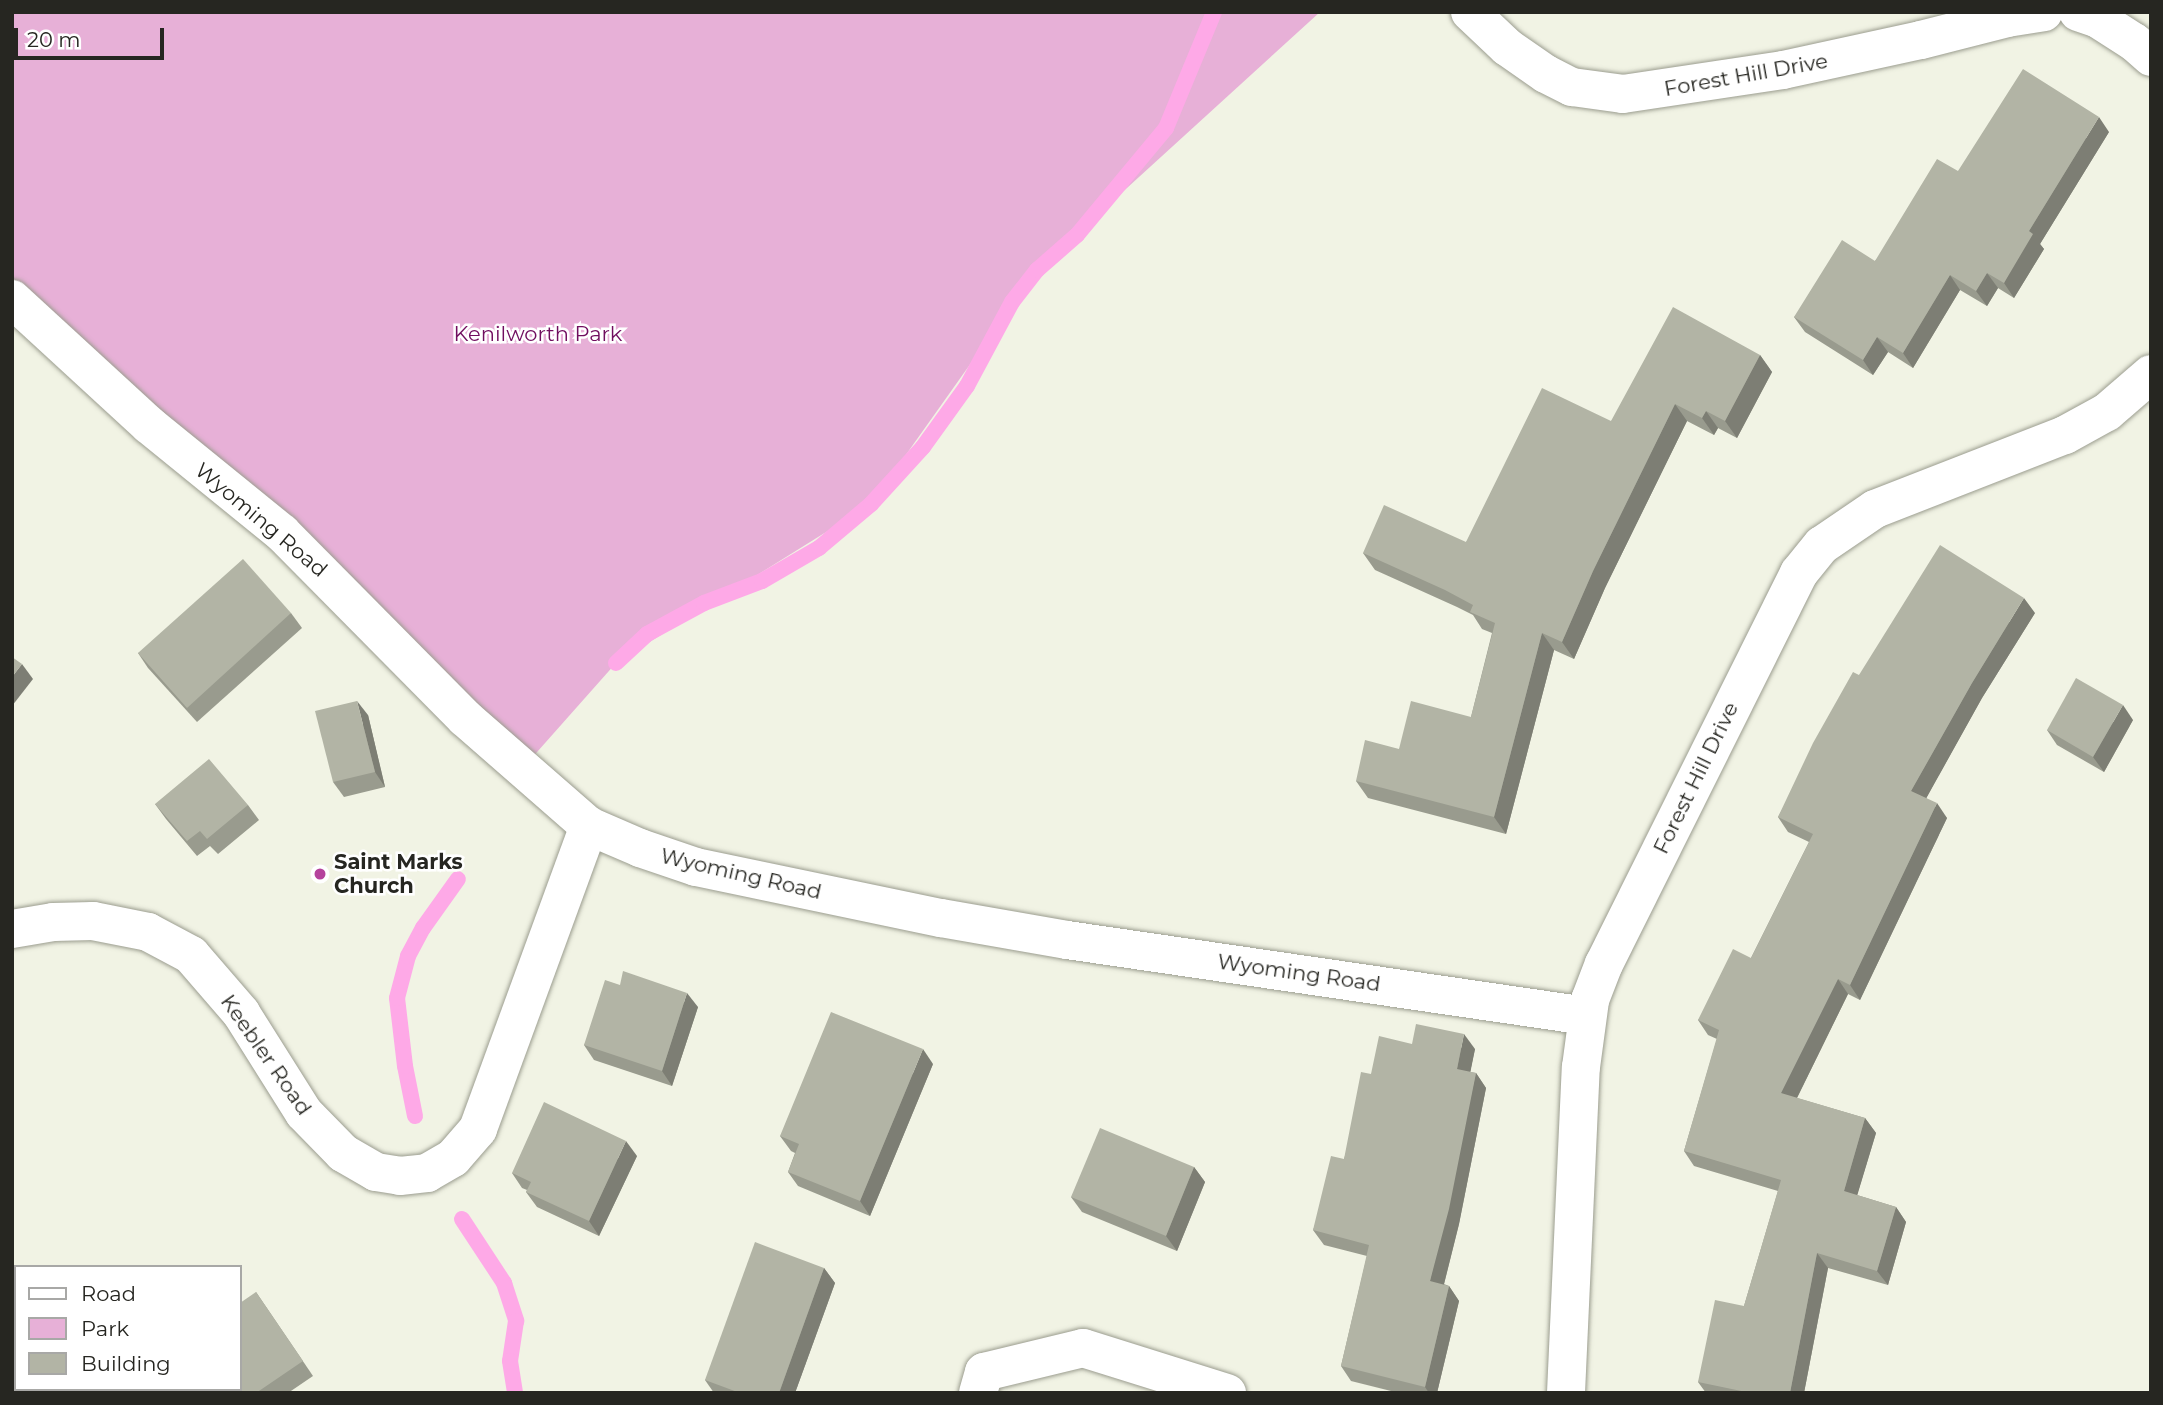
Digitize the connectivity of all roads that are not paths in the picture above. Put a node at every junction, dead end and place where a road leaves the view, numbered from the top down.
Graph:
1 (1470, 12) edge
2 (2043, 12) edge
3 (2093, 14) edge
4 (2151, 57) edge
5 (12, 299) edge
6 (2151, 374) edge
7 (589, 826) junction
8 (12, 929) edge
9 (1587, 1016) junction
10 (978, 1393) edge
11 (1227, 1393) edge
12 (1566, 1393) edge

1 - 2 street, Forest Hill Drive
3 - 4 street
5 - 7 street, Wyoming Road
6 - 9 street, Forest Hill Drive
7 - 8 street, Keebler Road
7 - 9 street, Wyoming Road
9 - 12 street, Forest Hill Drive
10 - 11 street

